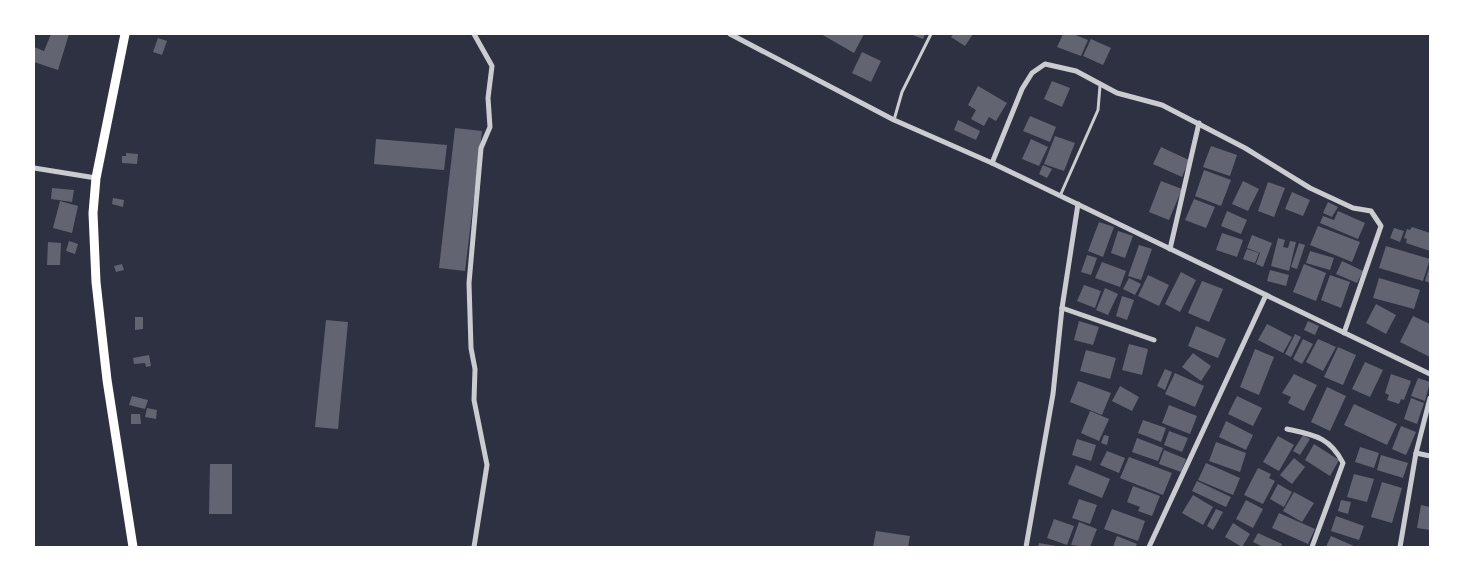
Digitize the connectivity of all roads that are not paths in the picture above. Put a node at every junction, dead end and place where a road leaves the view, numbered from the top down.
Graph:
1 (125, 34) edge
2 (474, 34) edge
3 (730, 34) edge
4 (931, 34) edge
5 (1100, 86) junction
6 (894, 120) junction
7 (1199, 123) junction
8 (992, 163) junction
9 (34, 168) edge
10 (96, 178) junction
11 (1060, 196) junction
12 (1078, 204) junction
13 (1170, 249) junction
14 (1266, 295) junction
15 (1062, 308) junction
16 (1344, 333) junction
17 (1154, 340) dead end
18 (1430, 374) edge
19 (1430, 398) edge
20 (1287, 429) dead end
21 (1416, 452) junction
22 (1430, 456) edge
23 (133, 547) edge
24 (474, 547) edge
25 (1026, 547) edge
26 (1149, 547) edge
27 (1312, 547) edge
28 (1400, 547) edge

1 - 10 main road
2 - 24 street
3 - 6 street
4 - 6 lane
5 - 7 street
5 - 8 street
5 - 11 lane
6 - 8 street
7 - 13 street
7 - 16 street
8 - 11 street
9 - 10 street
10 - 23 main road
11 - 12 street
12 - 13 street
12 - 15 street
13 - 14 street
14 - 16 street
14 - 26 street
15 - 17 street
15 - 25 street
16 - 18 street
19 - 21 street
20 - 27 street
21 - 22 street
21 - 28 street

